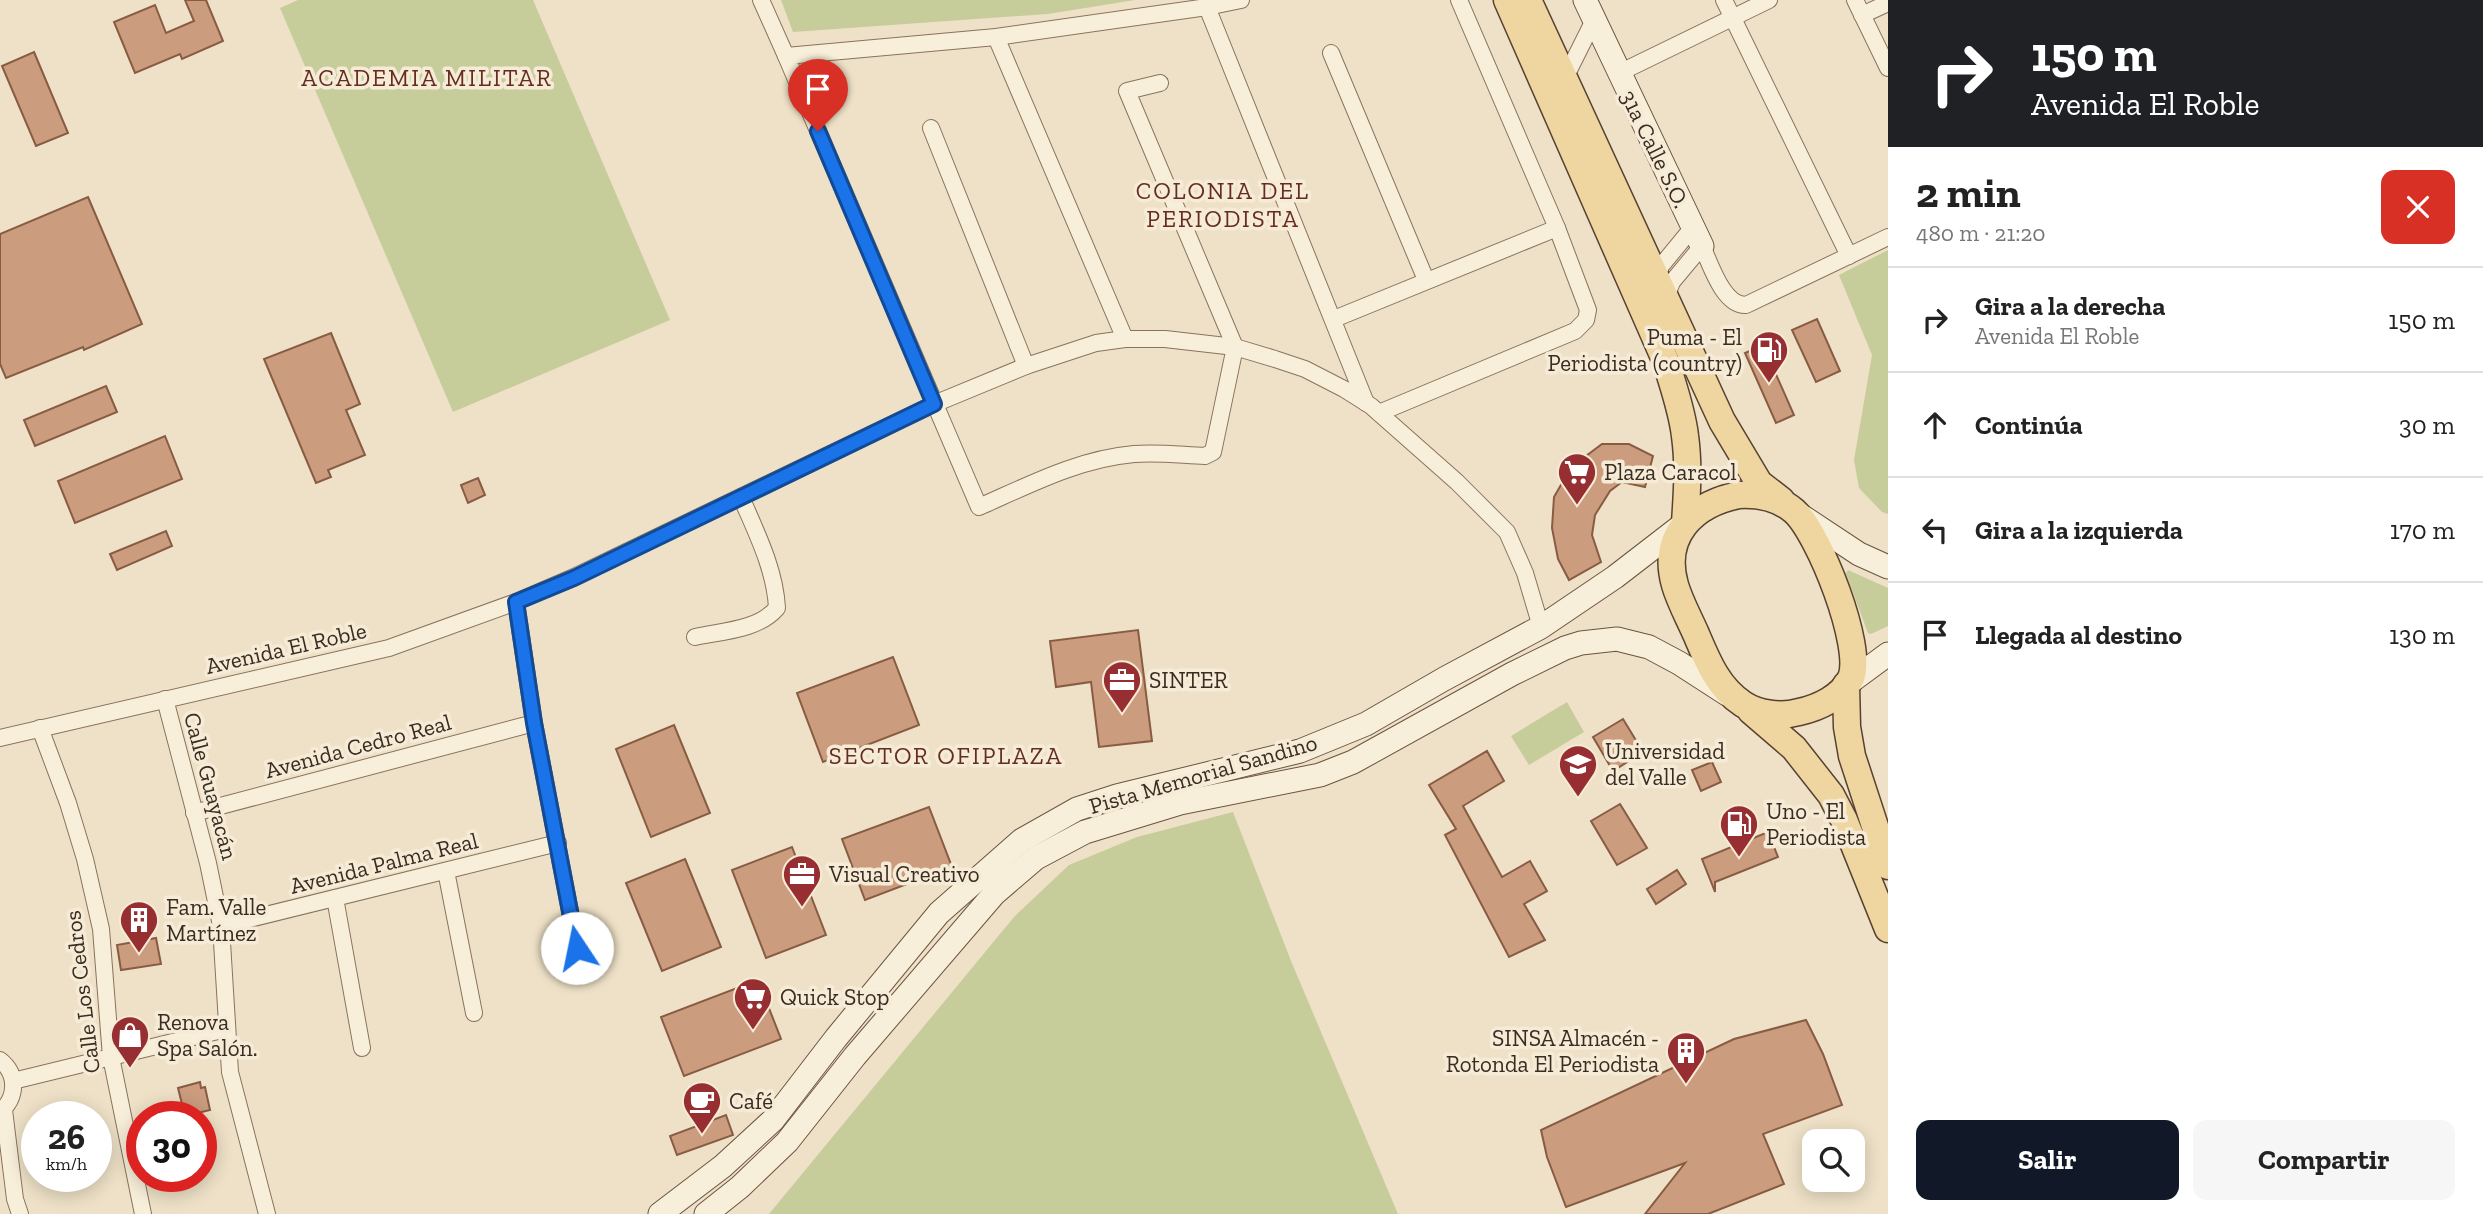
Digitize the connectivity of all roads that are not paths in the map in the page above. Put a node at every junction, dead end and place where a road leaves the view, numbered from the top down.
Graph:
1 (761, 0) edge
2 (1241, 0) edge
3 (1459, 0) edge
4 (1507, 0) edge
5 (1528, 0) edge
6 (1724, 0) edge
7 (1769, 0) edge
8 (1855, 0) edge
9 (1888, 3) edge
10 (1207, 7) junction
11 (1589, 10) edge
12 (1862, 15) junction
13 (1732, 17) junction
14 (996, 37) junction
15 (1331, 53) dead end
16 (786, 56) junction
17 (1888, 68) edge
18 (1619, 73) junction
19 (1564, 80) junction
20 (1160, 83) dead end
21 (931, 128) dead end
22 (1557, 228) junction
23 (1697, 236) junction
24 (1888, 237) edge
25 (1849, 256) junction
26 (1426, 281) junction
27 (1660, 290) junction
28 (1334, 318) junction
29 (1125, 339) junction
30 (1235, 347) junction
31 (1026, 366) junction
32 (1355, 374) junction
33 (1342, 387) junction
34 (934, 404) junction
35 (1372, 408) junction
36 (741, 497) junction
37 (1793, 510) junction
38 (1685, 523) junction
39 (1888, 567) edge
40 (516, 602) junction
41 (1541, 627) junction
42 (695, 637) dead end
43 (1888, 654) edge
44 (1846, 685) junction
45 (165, 699) junction
46 (1744, 705) junction
47 (534, 723) junction
48 (40, 728) junction
49 (0, 738) edge
50 (194, 813) junction
51 (558, 843) junction
52 (1888, 866) edge
53 (446, 871) junction
54 (335, 898) junction
55 (221, 926) junction
56 (1888, 929) edge
57 (948, 946) junction
58 (582, 974) dead end
59 (879, 988) junction
60 (474, 1013) dead end
61 (226, 1029) junction
62 (362, 1048) dead end
63 (855, 1056) junction
64 (111, 1057) junction
65 (0, 1060) edge
66 (13, 1081) junction
67 (2, 1111) edge
68 (12, 1206) edge
69 (143, 1214) edge
70 (267, 1214) edge
71 (660, 1214) edge
72 (706, 1214) edge

1 - 16 street
2 - 10 street
3 - 22 street
4 - 38 main road
5 - 19 main road
6 - 13 street
7 - 13 street
8 - 12 street
9 - 12 street
10 - 14 street
10 - 28 street
11 - 18 main road, 31a Calle S.O.
11 - 19 street
12 - 17 street
13 - 18 street
13 - 25 street
14 - 16 street
14 - 29 street
15 - 26 street
16 - 34 street
18 - 23 main road, 31a Calle S.O.
19 - 27 main road
20 - 30 street
21 - 31 street
22 - 26 street
22 - 35 street
23 - 25 street, 31a Calle S.O.
23 - 27 street
24 - 25 street
26 - 28 street
27 - 37 main road
28 - 32 street
29 - 30 street, Avenida El Roble
29 - 31 street, Avenida El Roble
30 - 33 street, Avenida El Roble
30 - 34 street
31 - 34 street, Avenida El Roble
32 - 33 street
32 - 35 street
33 - 35 street, Avenida El Roble
34 - 36 street, Avenida El Roble
35 - 41 street, Avenida El Roble
36 - 40 street, Avenida El Roble
36 - 42 street
37 - 38 main road
37 - 39 main road
37 - 44 main road
38 - 41 main road, Pista Memorial Sandino
38 - 46 main road
40 - 45 street, Avenida El Roble
40 - 47 street
41 - 59 main road, Pista Memorial Sandino
43 - 44 main road
44 - 46 main road
44 - 52 main road
45 - 48 street, Avenida El Roble
45 - 50 street, Calle Guayacán
46 - 56 main road
46 - 57 main road, Pista Memorial Sandino
47 - 50 street, Avenida Cedro Real
47 - 51 street
48 - 49 street, Avenida El Roble
48 - 64 street, Calle Los Cedros
50 - 55 street, Calle Guayacán
51 - 53 street, Avenida Palma Real
51 - 58 street
53 - 54 street, Avenida Palma Real
53 - 60 street
54 - 55 street, Avenida Palma Real
54 - 62 street
55 - 61 street, Calle Guayacán
57 - 59 main road
57 - 63 main road, Pista Memorial Sandino
59 - 63 main road
59 - 71 main road, Pista Memorial Sandino
61 - 64 street
61 - 70 street, Calle Guayacán
63 - 72 main road, Pista Memorial Sandino
64 - 66 street
64 - 69 street, Calle Los Cedros
65 - 66 street
66 - 67 street
67 - 68 street

